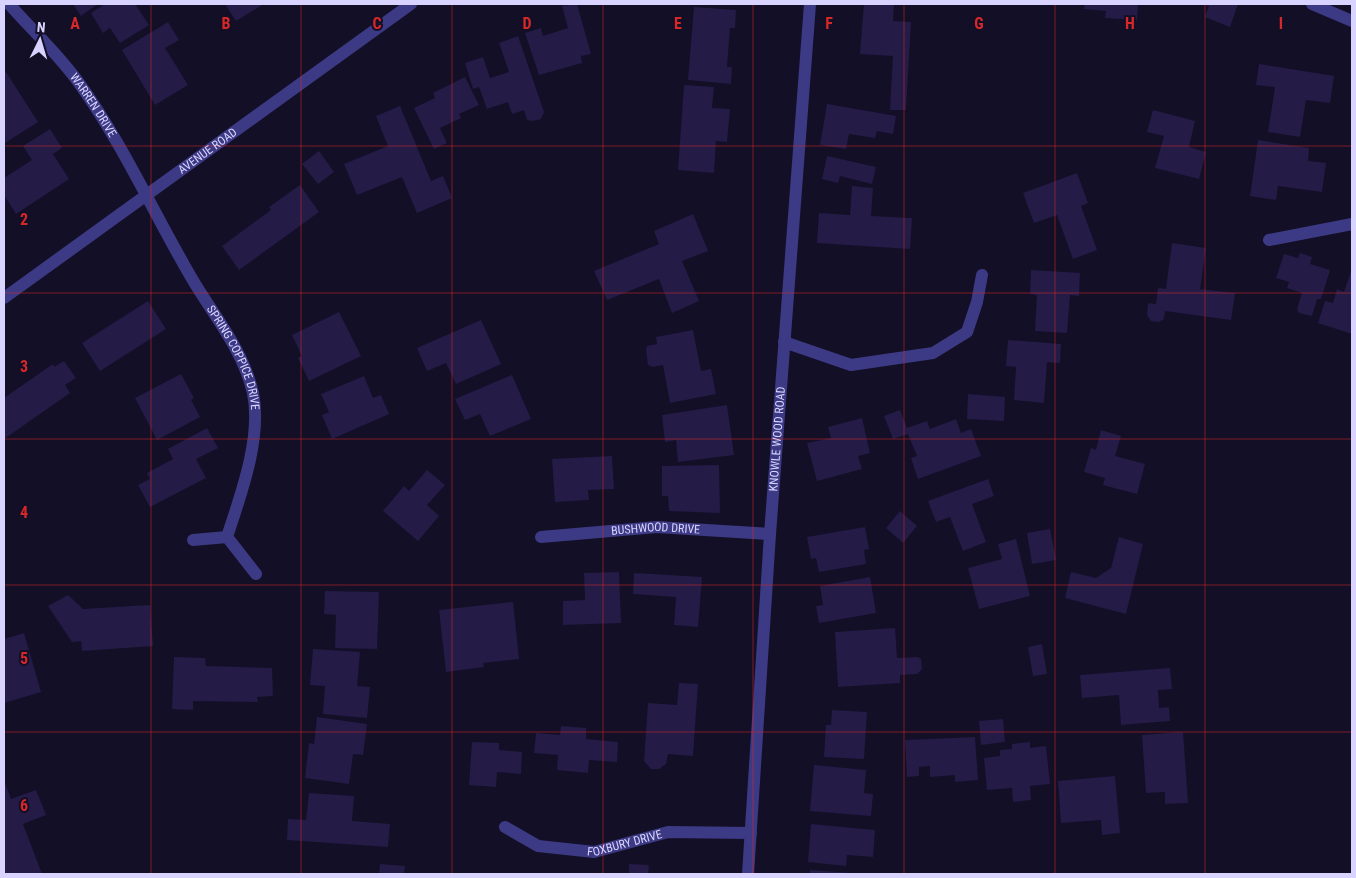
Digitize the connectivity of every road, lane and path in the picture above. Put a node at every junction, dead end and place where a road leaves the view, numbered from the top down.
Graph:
1 (9, 4) edge
2 (411, 4) edge
3 (810, 4) edge
4 (1312, 4) edge
5 (1352, 21) edge
6 (147, 194) junction
7 (1352, 224) edge
8 (1269, 240) dead end
9 (982, 275) dead end
10 (4, 298) edge
11 (784, 342) junction
12 (770, 534) junction
13 (541, 536) dead end
14 (227, 537) junction
15 (194, 540) dead end
16 (256, 574) dead end
17 (504, 827) dead end
18 (751, 833) junction
19 (748, 874) edge

1 - 6 street, WARREN DRIVE
2 - 6 street, AVENUE ROAD
3 - 11 street, KNOWLE WOOD ROAD
4 - 5 street
6 - 10 street, AVENUE ROAD
6 - 14 street, SPRING COPPICE DRIVE
7 - 8 street
9 - 11 street
11 - 12 street, KNOWLE WOOD ROAD
12 - 13 street, BUSHWOOD DRIVE
12 - 18 street, KNOWLE WOOD ROAD
14 - 15 street
14 - 16 street
17 - 18 street, FOXBURY DRIVE
18 - 19 street, KNOWLE WOOD ROAD

